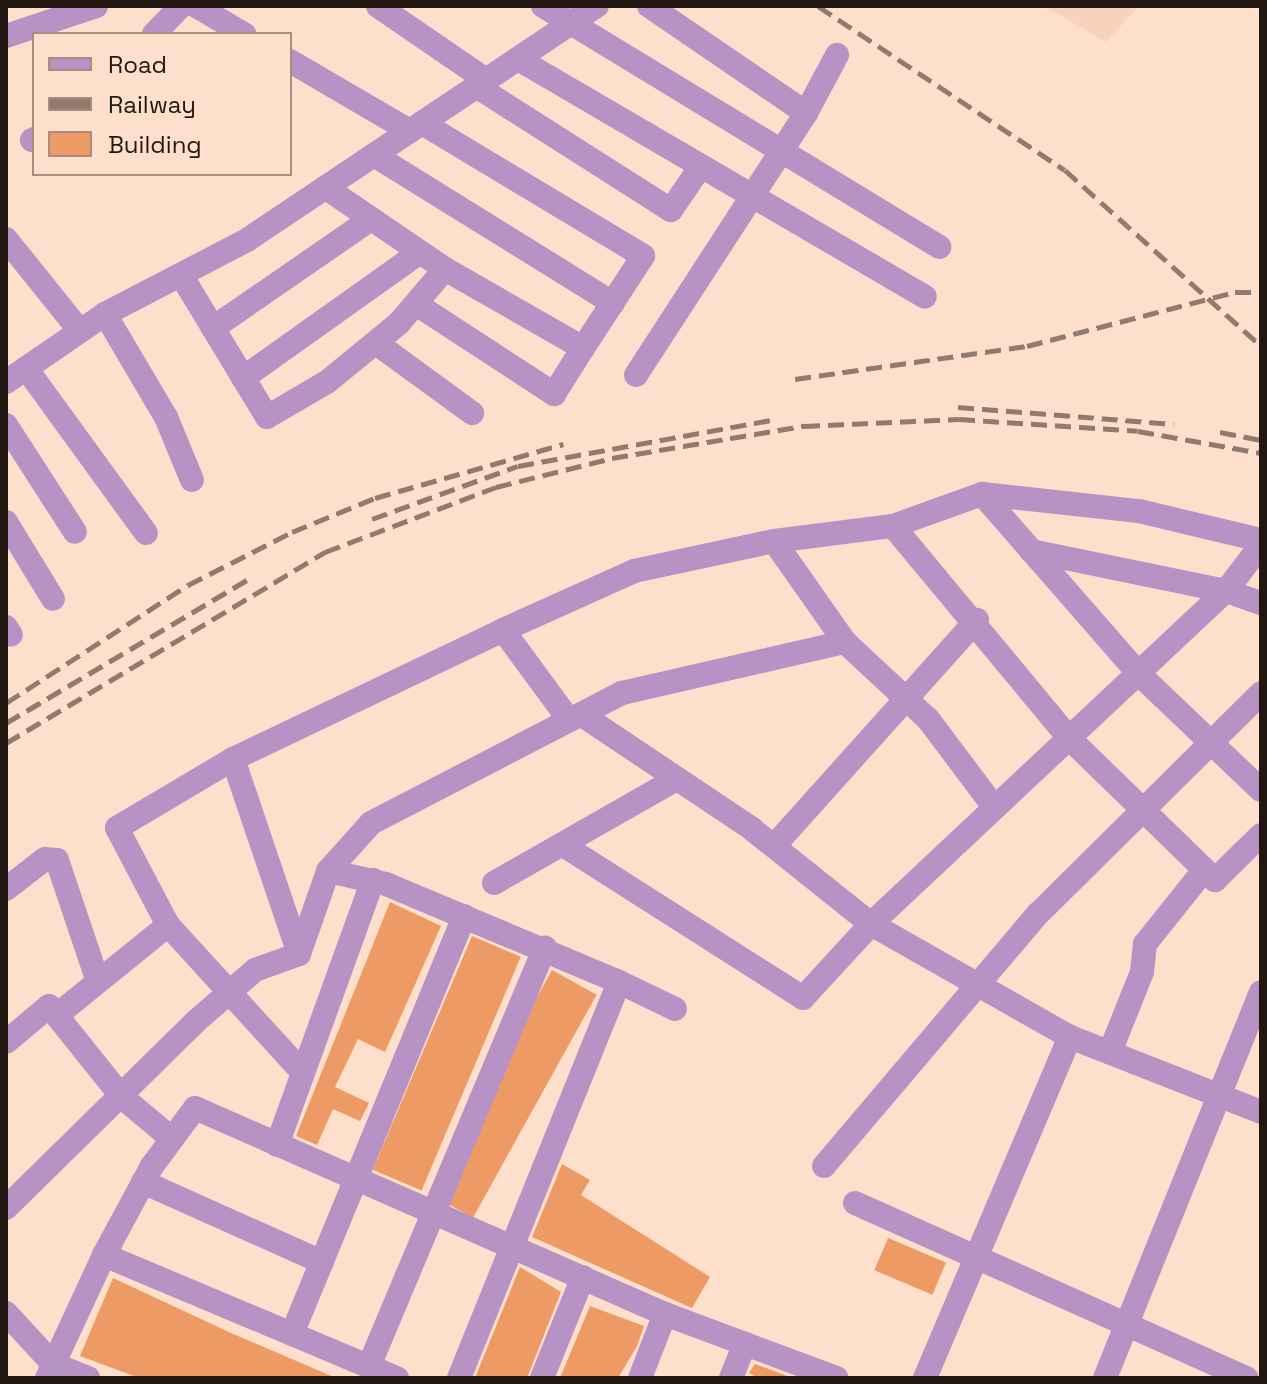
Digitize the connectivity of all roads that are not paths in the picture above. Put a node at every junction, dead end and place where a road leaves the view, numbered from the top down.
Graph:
1 (96, 6) edge
2 (181, 6) edge
3 (196, 6) edge
4 (378, 6) edge
5 (543, 6) edge
6 (597, 6) edge
7 (649, 6) edge
8 (570, 24) junction
9 (156, 32) edge
10 (241, 32) edge
11 (6, 36) edge
12 (837, 55) dead end
13 (518, 59) junction
14 (292, 62) edge
15 (481, 83) junction
16 (806, 113) junction
17 (416, 127) junction
18 (779, 154) junction
19 (374, 155) junction
20 (699, 169) junction
21 (325, 187) junction
22 (751, 196) junction
23 (371, 219) junction
24 (6, 239) edge
25 (940, 247) dead end
26 (420, 252) junction
27 (445, 269) junction
28 (181, 275) junction
29 (925, 297) dead end
30 (613, 303) junction
31 (416, 304) junction
32 (105, 314) junction
33 (213, 328) junction
34 (80, 331) junction
35 (376, 343) junction
36 (583, 348) junction
37 (16, 375) edge
38 (636, 375) dead end
39 (243, 378) junction
40 (472, 413) dead end
41 (6, 425) edge
42 (192, 480) dead end
43 (982, 494) junction
44 (6, 522) edge
45 (893, 526) junction
46 (75, 532) dead end
47 (146, 533) dead end
48 (774, 541) junction
49 (1261, 543) edge
50 (1031, 551) junction
51 (1226, 591) junction
52 (53, 599) dead end
53 (1261, 603) edge
54 (977, 620) junction
55 (503, 630) junction
56 (845, 642) junction
57 (1139, 674) junction
58 (1261, 693) edge
59 (905, 697) junction
60 (577, 718) junction
61 (1069, 738) junction
62 (1212, 743) junction
63 (233, 759) junction
64 (676, 779) junction
65 (1261, 790) edge
66 (994, 807) junction
67 (1144, 813) junction
68 (1261, 835) edge
69 (774, 846) junction
70 (566, 847) junction
71 (1204, 870) junction
72 (328, 871) junction
73 (373, 880) junction
74 (494, 883) dead end
75 (6, 889) edge
76 (464, 916) junction
77 (871, 924) junction
78 (168, 925) junction
79 (545, 948) junction
80 (299, 954) junction
81 (97, 979) junction
82 (619, 982) junction
83 (983, 982) junction
84 (1261, 992) edge
85 (225, 996) junction
86 (675, 1009) dead end
87 (57, 1015) junction
88 (11, 1029) edge
89 (1070, 1037) junction
90 (1110, 1052) junction
91 (303, 1073) junction
92 (1217, 1092) junction
93 (122, 1097) junction
94 (1261, 1112) edge
95 (172, 1139) junction
96 (277, 1145) junction
97 (824, 1166) dead end
98 (357, 1181) junction
99 (143, 1182) junction
100 (855, 1203) dead end
101 (6, 1208) edge
102 (433, 1216) junction
103 (513, 1248) junction
104 (104, 1255) junction
105 (973, 1258) junction
106 (322, 1262) junction
107 (583, 1277) junction
108 (6, 1313) edge
109 (665, 1314) junction
110 (1127, 1326) junction
111 (292, 1334) junction
112 (745, 1344) junction
113 (369, 1366) junction
114 (1198, 1368) edge
115 (50, 1371) edge
116 (825, 1376) edge
117 (88, 1378) edge
118 (397, 1378) edge
119 (459, 1378) edge
120 (542, 1378) edge
121 (640, 1378) edge
122 (731, 1378) edge
123 (925, 1378) edge
124 (1105, 1378) edge
125 (1247, 1378) edge

1 - 11 street
2 - 9 street
3 - 10 street
4 - 15 street
5 - 8 street
6 - 8 street
7 - 16 street
8 - 13 street
8 - 18 street
12 - 16 street
13 - 15 street
13 - 20 street
14 - 17 street
15 - 17 street
15 - 20 street
16 - 18 street
17 - 19 street
17 - 30 street
18 - 22 street
18 - 25 street
19 - 21 street
19 - 30 street
20 - 22 street
21 - 23 street
21 - 28 street
22 - 29 street
22 - 38 street
23 - 26 street
23 - 33 street
24 - 34 street
26 - 27 street
26 - 39 street
27 - 31 street
27 - 36 street
28 - 32 street
28 - 33 street
30 - 36 street
31 - 35 street
31 - 36 street
32 - 34 street
32 - 42 street
33 - 39 street
34 - 37 street
35 - 39 street
35 - 40 street
37 - 47 street
41 - 46 street
43 - 45 street
43 - 49 street
43 - 50 street
44 - 52 street
45 - 48 street
45 - 54 street
48 - 55 street
48 - 56 street
49 - 51 street
50 - 51 street
50 - 57 street
51 - 53 street
51 - 57 street
54 - 59 street
54 - 61 street
55 - 60 street
55 - 63 street
56 - 59 street
56 - 60 street
57 - 61 street
57 - 62 street
58 - 62 street
59 - 66 street
59 - 69 street
60 - 64 street
60 - 72 street
61 - 66 street
61 - 67 street
62 - 65 street
62 - 67 street
63 - 78 street
63 - 80 street
64 - 69 street
64 - 70 street
66 - 77 street
67 - 71 street
67 - 83 street
68 - 71 street
69 - 77 street
70 - 74 street
70 - 77 street
71 - 90 street
72 - 73 street
72 - 80 street
73 - 76 street
73 - 91 street
75 - 81 street
76 - 79 street
76 - 98 street
77 - 83 street
78 - 81 street
78 - 85 street
79 - 82 street
79 - 102 street
80 - 85 street
81 - 87 street
82 - 86 street
82 - 103 street
83 - 89 street
83 - 97 street
84 - 92 street
85 - 91 street
85 - 93 street
87 - 88 street
87 - 93 street
89 - 90 street
89 - 105 street
90 - 92 street
91 - 96 street
92 - 94 street
92 - 110 street
93 - 95 street
93 - 101 street
95 - 96 street
95 - 99 street
96 - 98 street
98 - 102 street
98 - 106 street
99 - 104 street
99 - 106 street
100 - 105 street
102 - 103 street
102 - 113 street
103 - 107 street
103 - 119 street
104 - 111 street
104 - 115 street
105 - 110 street
105 - 123 street
106 - 111 street
107 - 109 street
107 - 120 street
108 - 115 street
109 - 112 street
109 - 121 street
110 - 114 street
110 - 124 street
111 - 113 street
112 - 116 street
112 - 122 street
113 - 118 street
114 - 125 street
115 - 117 street

